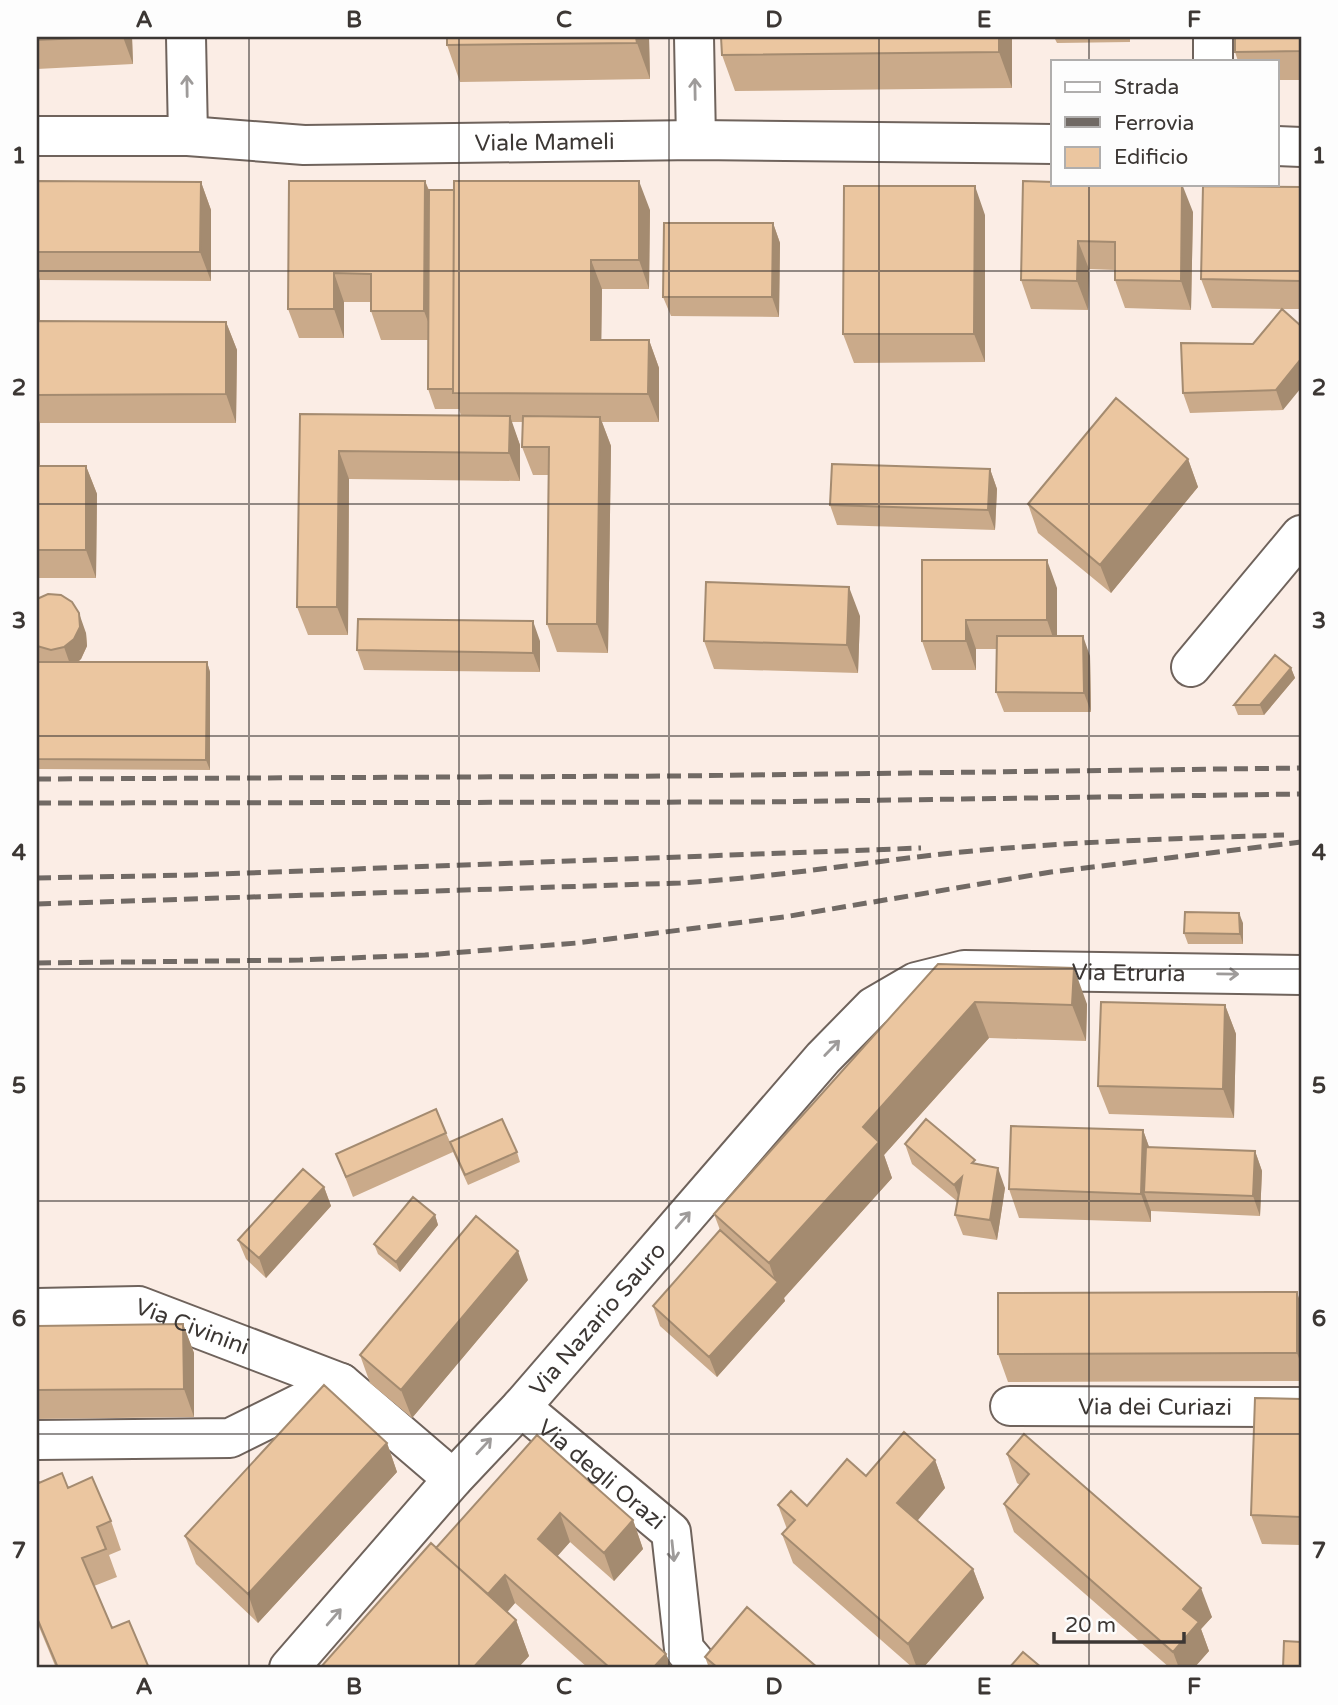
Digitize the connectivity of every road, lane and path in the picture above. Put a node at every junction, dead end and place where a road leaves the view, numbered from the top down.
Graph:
1 (186, 37) edge
2 (694, 37) edge
3 (1213, 37) edge
4 (1213, 60) edge
5 (37, 136) edge
6 (188, 136) junction
7 (696, 140) junction
8 (1051, 144) edge
9 (1278, 146) edge
10 (1301, 147) edge
11 (1301, 535) edge
12 (1191, 667) dead end
13 (1301, 975) edge
14 (916, 982) joint
15 (37, 1308) edge
16 (341, 1383) junction
17 (1010, 1406) dead end
18 (521, 1407) junction
19 (1301, 1407) edge
20 (37, 1440) edge
21 (453, 1479) junction
22 (289, 1668) edge
23 (700, 1668) edge

6 -> 1 street
7 -> 2 street
3 - 4 street
5 - 6 street, Viale Mameli
6 - 7 street, Viale Mameli
7 - 8 street, Viale Mameli
9 - 10 street
11 - 12 street
14 -> 13 street, Via Etruria
18 -> 14 street, Via Nazario Sauro
15 - 16 street, Via Civinini
16 - 20 street
16 - 21 street, Via Civinini
17 - 19 street, Via dei Curiazi
21 -> 18 street, Via Nazario Sauro
18 -> 23 street, Via degli Orazi
22 -> 21 street, Via Nazario Sauro

